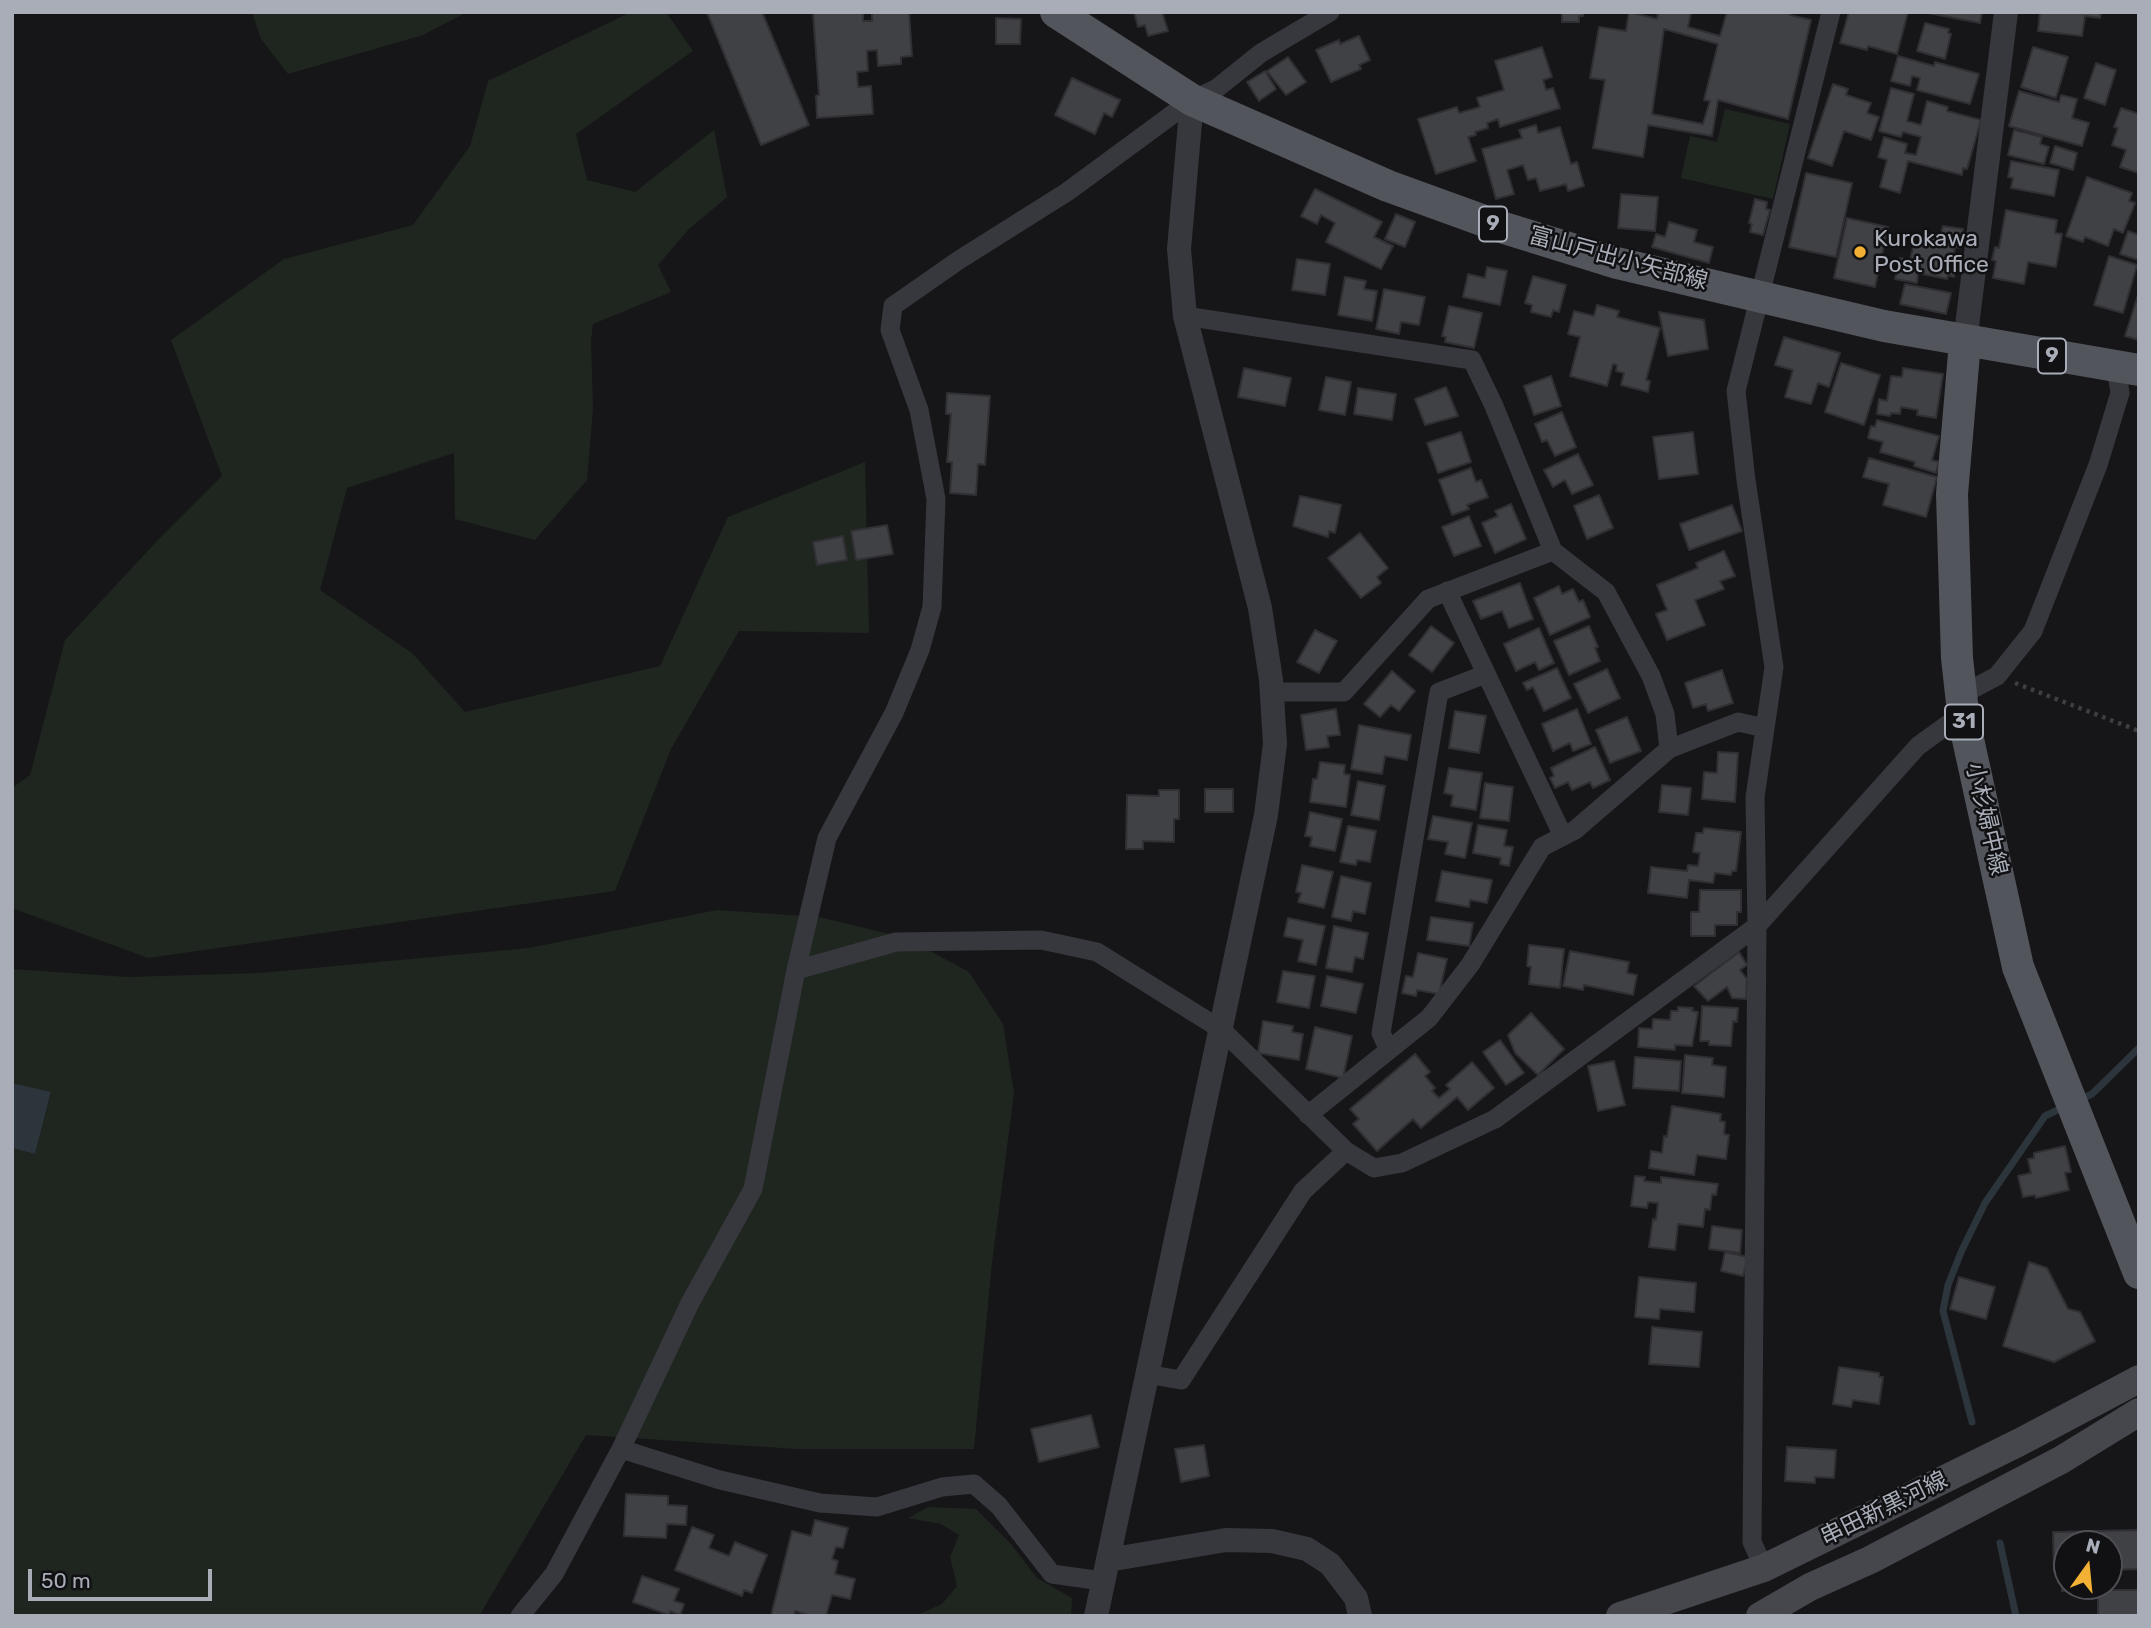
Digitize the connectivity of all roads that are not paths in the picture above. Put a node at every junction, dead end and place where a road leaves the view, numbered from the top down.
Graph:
1 (1056, 12) edge
2 (1831, 12) edge
3 (2006, 12) edge
4 (1325, 14) edge
5 (1192, 100) junction
6 (1758, 297) junction
7 (1185, 316) junction
8 (1965, 342) junction
9 (2127, 368) edge
10 (1553, 551) junction
11 (1447, 591) junction
12 (1486, 674) junction
13 (1272, 692) junction
14 (1962, 708) junction
15 (1765, 728) junction
16 (1669, 748) junction
17 (1563, 836) junction
18 (1757, 926) junction
19 (796, 970) junction
20 (1222, 1030) junction
21 (1389, 1050) junction
22 (1308, 1115) junction
23 (1346, 1151) junction
24 (2139, 1273) edge
25 (1146, 1374) junction
26 (2139, 1379) edge
27 (2139, 1412) edge
28 (621, 1449) junction
29 (1764, 1567) junction
30 (1105, 1571) junction
31 (520, 1616) edge
32 (1096, 1616) edge
33 (1360, 1616) edge
34 (1620, 1616) edge
35 (1760, 1616) edge

1 - 5 main road, 富山戸出小矢部線 / 9
2 - 6 street
3 - 8 street
4 - 5 street
5 - 6 main road, 富山戸出小矢部線 / 9
5 - 7 street
5 - 19 street
6 - 8 main road, 富山戸出小矢部線 / 9
6 - 15 street
7 - 10 street
7 - 13 street
8 - 9 main road, 富山戸出小矢部線 / 9
8 - 14 main road, 小杉婦中線 / 31
9 - 14 street
10 - 11 street
10 - 16 street
11 - 12 street
11 - 13 street
12 - 17 street
12 - 21 street
13 - 20 street
14 - 18 street
14 - 24 main road, 小杉婦中線 / 31
15 - 16 street
15 - 18 street
16 - 17 street
17 - 21 street
18 - 23 street
18 - 29 street
19 - 20 street
19 - 28 street
20 - 22 street
20 - 25 street
21 - 22 street
22 - 23 street
23 - 25 street
25 - 30 street
26 - 29 main road, 串田新黒河線
27 - 35 main road, 串田新黒河線
28 - 30 street
28 - 31 street
29 - 34 main road, 串田新黒河線
30 - 32 street
30 - 33 street

